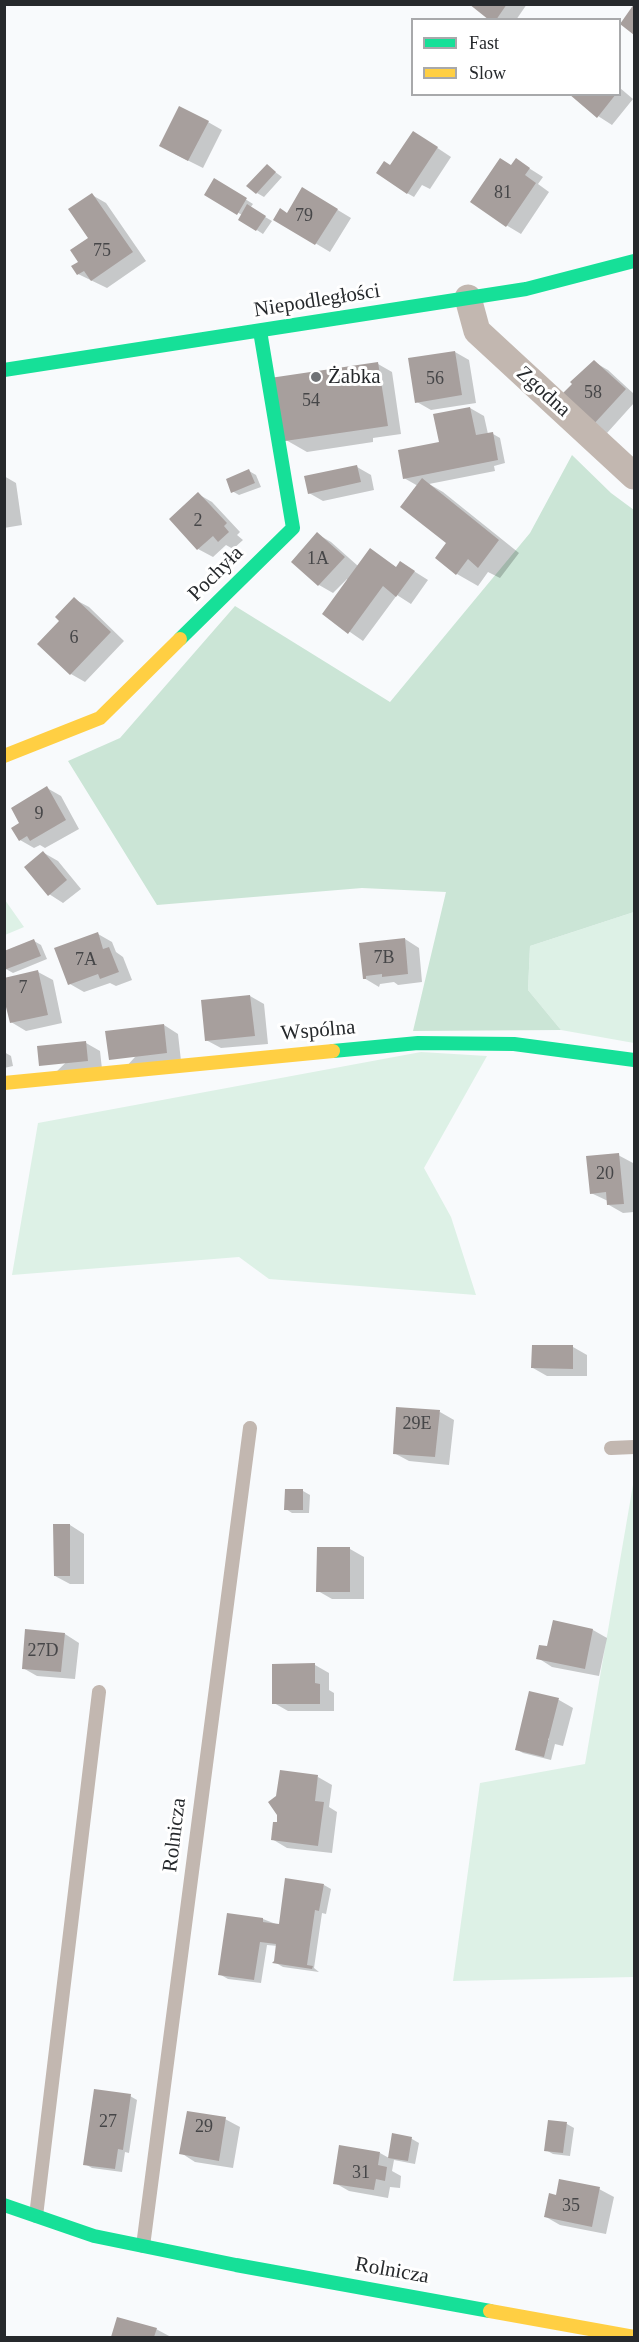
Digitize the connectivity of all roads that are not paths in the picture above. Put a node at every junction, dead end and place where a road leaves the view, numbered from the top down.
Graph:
1 (634, 261) edge
2 (468, 298) junction
3 (260, 331) junction
4 (4, 370) edge
5 (634, 476) edge
6 (4, 756) edge
7 (634, 1060) edge
8 (4, 1083) edge
9 (250, 1428) dead end
10 (634, 1447) edge
11 (611, 1448) dead end
12 (99, 1692) dead end
13 (4, 2205) edge
14 (36, 2216) junction
15 (143, 2247) junction
16 (634, 2337) edge

1 - 2 street, Niepodległości
2 - 3 street, Niepodległości
2 - 5 street, Zgodna
3 - 4 street, Niepodległości
3 - 6 street, Pochyła
7 - 8 street, Wspólna
9 - 15 lane, Rolnicza
10 - 11 lane
12 - 14 lane
13 - 14 street, Rolnicza
14 - 15 street, Rolnicza
15 - 16 street, Rolnicza

